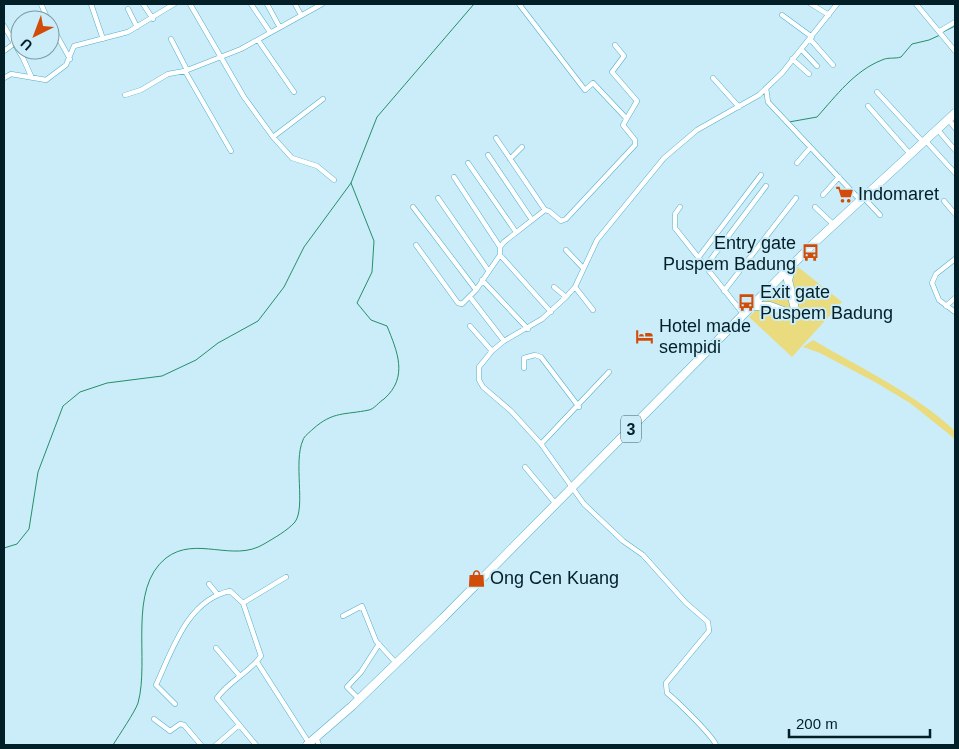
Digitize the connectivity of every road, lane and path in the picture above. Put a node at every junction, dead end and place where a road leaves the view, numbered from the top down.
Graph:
1 (92, 4) edge
2 (143, 4) edge
3 (174, 4) edge
4 (190, 4) edge
5 (251, 4) edge
6 (267, 4) edge
7 (295, 4) edge
8 (321, 4) edge
9 (519, 4) edge
10 (811, 4) edge
11 (836, 4) edge
12 (916, 4) edge
13 (128, 9) dead end
14 (301, 14) junction
15 (782, 14) dead end
16 (829, 15) junction
17 (152, 19) junction
18 (955, 22) edge
19 (279, 26) junction
20 (137, 27) junction
21 (270, 32) junction
22 (942, 33) junction
23 (811, 38) junction
24 (103, 39) junction
25 (170, 39) dead end
26 (258, 40) junction
27 (60, 41) edge
28 (615, 45) dead end
29 (801, 49) junction
30 (955, 51) edge
31 (221, 57) junction
32 (70, 59) junction
33 (792, 59) junction
34 (23, 60) edge
35 (833, 65) dead end
36 (818, 66) dead end
37 (186, 70) junction
38 (809, 74) dead end
39 (31, 76) junction
40 (4, 78) edge
41 (713, 78) dead end
42 (766, 88) junction
43 (294, 92) dead end
44 (877, 92) dead end
45 (125, 96) dead end
46 (323, 99) dead end
47 (868, 106) dead end
48 (739, 107) junction
49 (955, 113) edge
50 (626, 118) junction
51 (948, 119) junction
52 (955, 128) edge
53 (936, 129) junction
54 (273, 137) junction
55 (496, 138) dead end
56 (924, 141) junction
57 (522, 147) dead end
58 (810, 148) junction
59 (955, 150) edge
60 (232, 152) dead end
61 (910, 154) junction
62 (488, 155) dead end
63 (510, 159) junction
64 (468, 163) dead end
65 (796, 163) dead end
66 (955, 173) edge
67 (760, 174) dead end
68 (454, 177) dead end
69 (839, 177) junction
70 (334, 180) dead end
71 (766, 186) dead end
72 (824, 195) dead end
73 (438, 198) dead end
74 (796, 198) dead end
75 (862, 199) junction
76 (944, 201) dead end
77 (413, 206) dead end
78 (680, 207) dead end
79 (815, 207) dead end
80 (547, 210) junction
81 (880, 214) dead end
82 (955, 214) edge
83 (532, 220) junction
84 (834, 225) junction
85 (516, 232) junction
86 (416, 245) dead end
87 (500, 247) junction
88 (566, 250) dead end
89 (500, 255) junction
90 (698, 258) junction
91 (955, 259) edge
92 (792, 265) junction
93 (705, 267) junction
94 (583, 268) junction
95 (488, 270) junction
96 (482, 280) junction
97 (554, 287) dead end
98 (574, 287) junction
99 (476, 290) junction
100 (724, 291) junction
101 (470, 297) junction
102 (566, 297) junction
103 (955, 298) edge
104 (794, 305) dead end
105 (753, 306) junction
106 (946, 306) junction
107 (593, 310) dead end
108 (551, 312) junction
109 (786, 312) dead end
110 (955, 312) edge
111 (744, 315) junction
112 (470, 326) dead end
113 (528, 329) junction
114 (504, 341) junction
115 (492, 351) junction
116 (524, 368) dead end
117 (609, 372) dead end
118 (578, 407) junction
119 (541, 444) junction
120 (525, 466) dead end
121 (572, 488) junction
122 (556, 504) junction
123 (286, 577) dead end
124 (209, 584) dead end
125 (218, 595) junction
126 (243, 603) junction
127 (343, 616) dead end
128 (379, 644) junction
129 (216, 648) dead end
130 (257, 662) junction
131 (396, 662) junction
132 (239, 675) junction
133 (359, 699) junction
134 (175, 704) dead end
135 (154, 720) dead end
136 (239, 725) junction
137 (316, 737) junction
138 (308, 744) edge
139 (201, 745) edge
140 (216, 745) edge
141 (256, 745) edge
142 (319, 745) edge
143 (716, 745) edge

1 - 24 street
2 - 17 street
3 - 17 street
4 - 31 street
5 - 21 street
6 - 19 street
7 - 14 street
8 - 14 street
9 - 50 street
10 - 16 street
11 - 16 street
12 - 22 street
13 - 20 street
14 - 19 street
15 - 23 street
16 - 23 street
17 - 20 street
18 - 22 street
19 - 21 street
20 - 24 street
21 - 26 street
22 - 30 street
23 - 29 street
23 - 35 street
24 - 32 street
25 - 37 street
26 - 31 street
26 - 43 street
27 - 32 street
28 - 50 street
29 - 33 street
29 - 36 street
31 - 37 street
31 - 54 street
32 - 39 street
33 - 38 street
33 - 42 street
34 - 39 street
37 - 45 street
37 - 60 street
39 - 40 street
41 - 48 street
42 - 48 street
42 - 58 street
44 - 56 street
46 - 54 street
47 - 61 street
48 - 94 street
49 - 51 highway, 3
50 - 80 street
51 - 52 street
51 - 53 highway, 3
53 - 56 highway, 3
53 - 59 street
54 - 70 street
55 - 63 street
56 - 61 highway, 3
56 - 66 street
57 - 63 street
58 - 65 street
58 - 69 street
61 - 75 highway, 3
62 - 83 street
63 - 80 street
64 - 85 street
67 - 90 street
68 - 87 street
69 - 72 street
69 - 75 street
71 - 93 street
73 - 95 street
74 - 100 street
75 - 81 street
75 - 84 highway, 3
76 - 82 street
77 - 99 street
78 - 90 street
79 - 84 street
80 - 83 street
83 - 85 street
84 - 92 highway, 3
85 - 87 street
86 - 101 street
87 - 89 street
88 - 94 street
89 - 95 street
89 - 108 street
90 - 93 street
91 - 106 street
92 - 104 highway
92 - 105 highway, 3
93 - 100 street
94 - 98 street
95 - 96 street
96 - 99 street
96 - 113 street
97 - 102 street
98 - 102 street
98 - 107 street
99 - 101 street
100 - 111 street
101 - 114 street
102 - 108 street
103 - 106 street
105 - 109 highway
105 - 111 highway, 3
106 - 110 street
108 - 113 street
111 - 121 highway, 3
112 - 115 street
113 - 114 street
114 - 115 street
115 - 119 street
116 - 118 street
117 - 118 street
118 - 119 street
119 - 121 street
120 - 122 street
121 - 122 highway, 3
121 - 143 street
122 - 131 highway, 3
123 - 126 street
124 - 125 street
125 - 126 street
125 - 134 street
126 - 130 street
127 - 128 street
128 - 131 street
128 - 133 street
129 - 132 street
130 - 132 street
130 - 138 street
131 - 133 highway, 3
132 - 136 street
133 - 137 highway, 3
135 - 139 street
136 - 140 street
136 - 141 street
137 - 138 highway, 3
137 - 142 street

